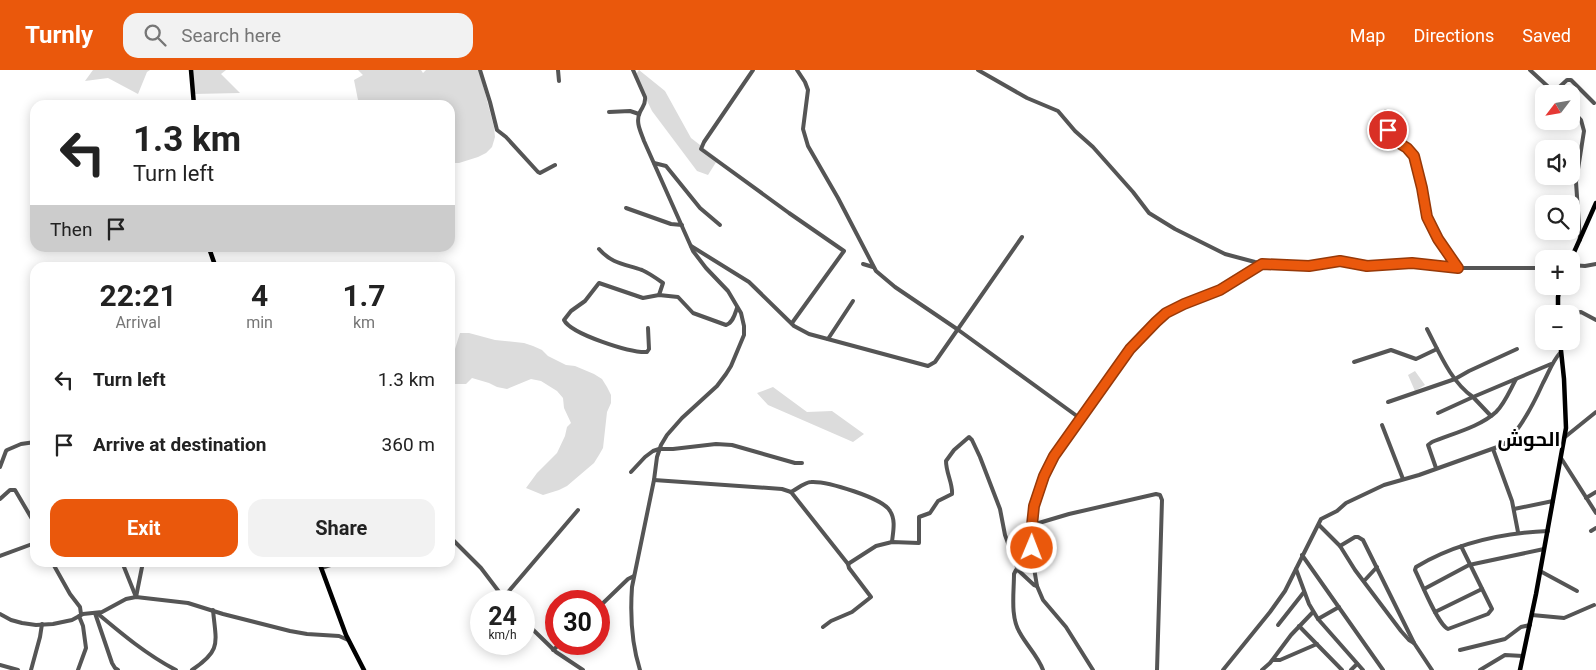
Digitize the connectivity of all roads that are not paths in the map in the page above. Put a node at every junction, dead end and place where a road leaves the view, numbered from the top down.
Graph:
1 (191, 70) edge
2 (480, 70) edge
3 (558, 70) edge
4 (633, 70) edge
5 (753, 70) edge
6 (797, 70) edge
7 (978, 70) edge
8 (1530, 70) edge
9 (558, 81) dead end
10 (1546, 85) edge
11 (1562, 85) edge
12 (1576, 85) edge
13 (1580, 89) edge
14 (194, 100) edge
15 (1594, 103) dead end
16 (610, 112) dead end
17 (639, 114) junction
18 (1580, 119) edge
19 (1388, 130) junction
20 (654, 163) junction
21 (555, 164) dead end
22 (1577, 195) edge
23 (1596, 203) edge
24 (626, 208) dead end
25 (682, 225) junction
26 (720, 225) dead end
27 (1022, 236) dead end
28 (1580, 240) joint
29 (690, 246) junction
30 (599, 249) dead end
31 (1575, 250) edge
32 (863, 264) dead end
33 (1262, 264) junction
34 (1596, 264) edge
35 (1580, 266) edge
36 (873, 267) junction
37 (1458, 268) junction
38 (1535, 268) edge
39 (659, 295) junction
40 (853, 300) dead end
41 (737, 308) junction
42 (1580, 312) edge
43 (1596, 320) edge
44 (792, 324) junction
45 (648, 328) dead end
46 (957, 329) junction
47 (1427, 329) dead end
48 (828, 339) junction
49 (1437, 349) junction
50 (1517, 349) dead end
51 (1560, 353) joint
52 (1354, 362) dead end
53 (1551, 364) junction
54 (1456, 379) junction
55 (1516, 379) junction
56 (1473, 397) junction
57 (1388, 402) dead end
58 (1596, 412) edge
59 (1438, 413) dead end
60 (1491, 416) junction
61 (1081, 418) junction
62 (1382, 426) dead end
63 (1565, 437) junction
64 (30, 443) edge
65 (660, 449) junction
66 (1493, 449) junction
67 (1561, 458) junction
68 (802, 464) dead end
69 (0, 467) edge
70 (1436, 468) junction
71 (631, 472) dead end
72 (1403, 479) junction
73 (654, 480) junction
74 (791, 492) junction
75 (1596, 492) edge
76 (1586, 498) junction
77 (0, 499) edge
78 (1553, 502) junction
79 (1514, 509) junction
80 (578, 510) dead end
81 (1596, 513) edge
82 (30, 516) edge
83 (1032, 525) junction
84 (1319, 525) junction
85 (1596, 528) edge
86 (1548, 531) junction
87 (1592, 531) dead end
88 (1518, 532) junction
89 (455, 542) edge
90 (892, 542) junction
91 (30, 545) edge
92 (1340, 546) junction
93 (1461, 546) junction
94 (1544, 549) junction
95 (1302, 555) junction
96 (0, 556) edge
97 (848, 564) junction
98 (1469, 565) junction
99 (55, 567) edge
100 (124, 567) edge
101 (142, 567) edge
102 (324, 567) edge
103 (1377, 567) junction
104 (321, 568) joint
105 (1296, 569) junction
106 (1018, 570) junction
107 (1540, 571) junction
108 (634, 576) junction
109 (1364, 581) junction
110 (1037, 586) junction
111 (1424, 589) junction
112 (1482, 589) junction
113 (497, 590) edge
114 (512, 590) edge
115 (1577, 591) dead end
116 (1304, 592) junction
117 (610, 596) edge
118 (136, 598) junction
119 (1594, 606) dead end
120 (1339, 607) junction
121 (213, 610) junction
122 (1313, 612) junction
123 (1435, 612) junction
124 (96, 613) junction
125 (0, 614) edge
126 (80, 615) junction
127 (1532, 615) junction
128 (1318, 619) junction
129 (42, 624) junction
130 (1278, 624) dead end
131 (1405, 624) junction
132 (1530, 625) junction
133 (1299, 626) junction
134 (823, 627) dead end
135 (345, 630) junction
136 (1401, 631) junction
137 (535, 632) edge
138 (338, 636) junction
139 (348, 640) junction
140 (545, 641) edge
141 (1414, 643) junction
142 (1317, 644) junction
143 (1460, 650) dead end
144 (561, 655) edge
145 (1523, 656) junction
146 (1273, 660) junction
147 (1357, 664) junction
148 (0, 665) edge
149 (18, 670) edge
150 (31, 670) edge
151 (78, 670) edge
152 (118, 670) edge
153 (176, 670) edge
154 (192, 670) edge
155 (364, 670) edge
156 (583, 670) edge
157 (640, 670) edge
158 (1043, 670) edge
159 (1093, 670) edge
160 (1157, 670) edge
161 (1222, 670) edge
162 (1262, 670) edge
163 (1342, 670) edge
164 (1350, 670) edge
165 (1363, 670) edge
166 (1383, 670) edge
167 (1432, 670) edge
168 (1480, 670) edge
169 (1520, 670) edge

1 - 14 main road
2 - 21 street
3 - 9 street
4 - 17 street
5 - 44 street
6 - 36 street
7 - 33 street
8 - 10 street
11 - 12 street
13 - 15 street
16 - 17 street
17 - 20 street
18 - 22 street
19 - 19 street
19 - 37 street
20 - 25 street
20 - 26 street
23 - 28 main road
24 - 25 street
25 - 29 street
27 - 46 street
28 - 31 main road
29 - 41 street
29 - 44 street
30 - 39 street
32 - 36 street
33 - 37 street
33 - 61 street
34 - 35 street
36 - 46 street
37 - 38 street
39 - 41 street
39 - 45 street
40 - 48 street
41 - 65 street
42 - 43 street
44 - 48 street
46 - 48 street
46 - 61 street
47 - 49 street
49 - 52 street
49 - 54 street
50 - 54 street
51 - 53 street
51 - 63 main road
53 - 55 street
53 - 66 street
54 - 56 street
54 - 57 street
55 - 56 street
55 - 60 street
56 - 59 street
56 - 60 street
58 - 63 street
60 - 70 street
61 - 83 street
62 - 72 street
63 - 67 main road
64 - 69 street
65 - 68 street
65 - 71 street
65 - 73 street
66 - 70 street
66 - 79 street
67 - 76 street
67 - 78 main road
70 - 72 street
72 - 84 street
73 - 74 street
73 - 108 street
74 - 90 street
74 - 97 street
75 - 76 street
76 - 81 street
77 - 82 street
78 - 79 street
78 - 86 main road
79 - 88 street
80 - 114 street
83 - 110 street
83 - 160 street
84 - 92 street
84 - 95 street
85 - 87 street
86 - 88 street
86 - 94 main road
88 - 93 street
89 - 113 street
90 - 97 street
90 - 106 street
91 - 96 street
92 - 103 street
92 - 109 street
93 - 98 street
93 - 111 street
94 - 98 street
94 - 107 main road
95 - 105 street
95 - 120 street
97 - 134 street
98 - 111 street
98 - 112 street
99 - 126 street
100 - 118 street
101 - 118 street
102 - 104 street
103 - 109 street
103 - 131 street
104 - 135 main road
105 - 116 street
105 - 161 street
106 - 110 street
106 - 158 street
107 - 115 street
107 - 127 main road
108 - 117 street
108 - 157 street
109 - 136 street
110 - 159 street
111 - 123 street
112 - 123 street
112 - 123 street
116 - 122 street
116 - 130 street
118 - 121 street
118 - 124 street
119 - 127 street
120 - 128 street
120 - 166 street
121 - 138 street
121 - 154 street
122 - 128 street
122 - 133 street
124 - 126 street
124 - 152 street
124 - 153 street
125 - 129 street
126 - 129 street
126 - 151 street
127 - 132 main road
128 - 147 street
129 - 150 street
131 - 136 street
131 - 141 street
132 - 143 street
132 - 145 main road
133 - 142 street
133 - 146 street
135 - 138 street
135 - 139 main road
136 - 141 street
137 - 140 street
138 - 139 street
139 - 155 main road
141 - 167 street
142 - 146 street
142 - 163 street
144 - 156 street
145 - 168 street
145 - 169 main road
146 - 162 street
147 - 164 street
147 - 165 street
148 - 149 street

